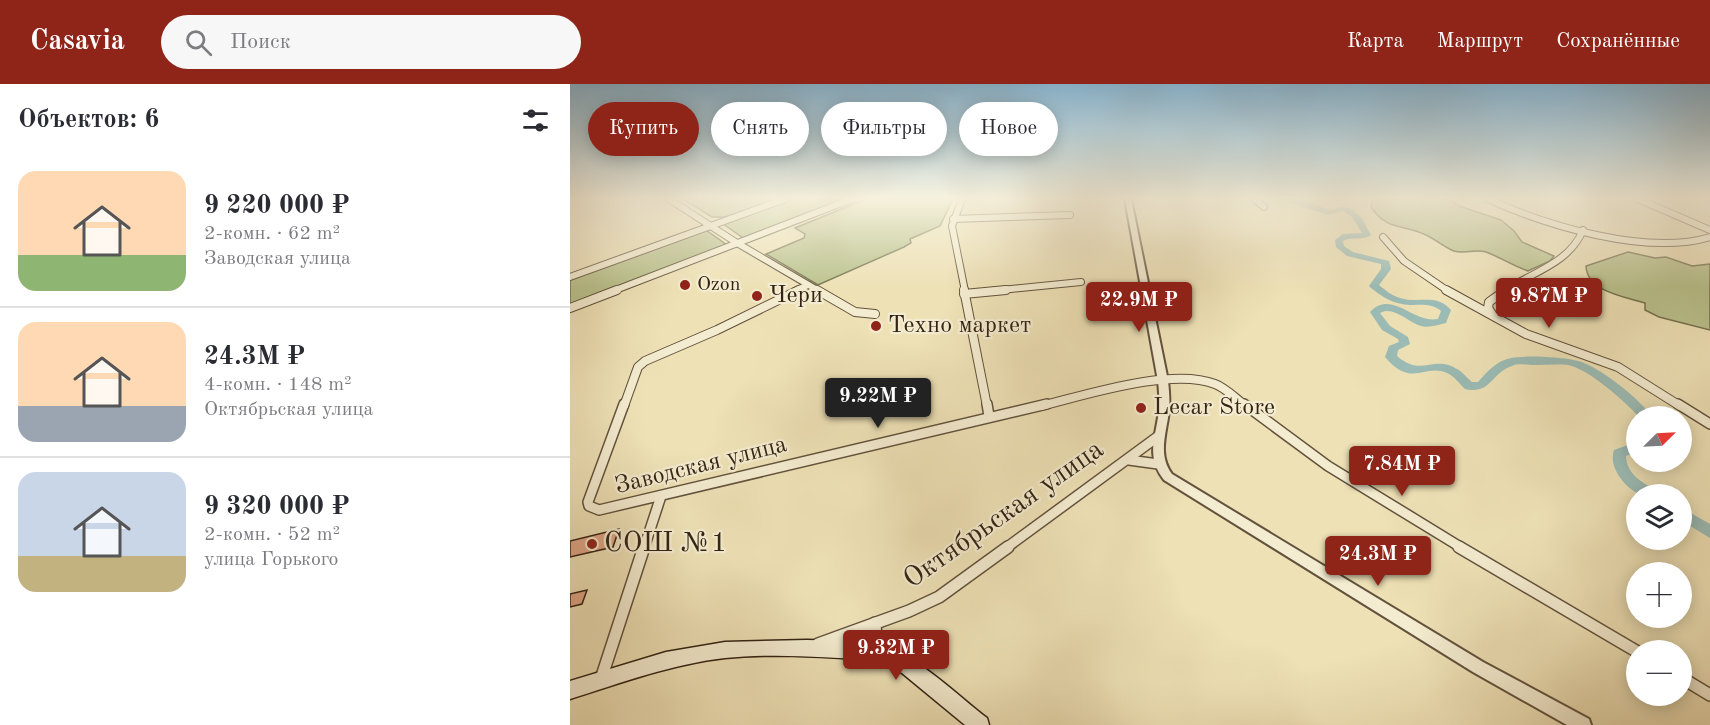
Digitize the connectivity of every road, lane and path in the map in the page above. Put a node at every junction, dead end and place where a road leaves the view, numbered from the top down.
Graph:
1 (700, 229) edge
2 (716, 229) edge
3 (773, 229) edge
4 (953, 229) edge
5 (1134, 229) edge
6 (1579, 229) edge
7 (1583, 230) junction
8 (1383, 237) dead end
9 (1710, 237) edge
10 (736, 243) junction
11 (570, 277) edge
12 (1081, 282) dead end
13 (808, 285) junction
14 (964, 294) junction
15 (570, 308) edge
16 (875, 314) dead end
17 (1492, 314) junction
18 (1162, 381) junction
19 (1710, 413) edge
20 (989, 416) junction
21 (1699, 417) junction
22 (1710, 424) edge
23 (1160, 435) junction
24 (1129, 460) junction
25 (1158, 464) junction
26 (661, 496) junction
27 (875, 623) junction
28 (1626, 645) edge
29 (807, 648) junction
30 (885, 655) junction
31 (602, 680) junction
32 (1692, 684) edge
33 (570, 690) edge
34 (1710, 695) edge
35 (1580, 724) edge
36 (980, 725) edge

1 - 11 street
2 - 10 street
3 - 10 street
4 - 14 street
5 - 18 street
6 - 7 street
7 - 9 street
7 - 17 street
8 - 17 street
10 - 13 street
10 - 15 street
12 - 14 street
13 - 16 street
13 - 26 street, Заводская улица
14 - 20 street
17 - 21 street
18 - 20 street, Заводская улица
18 - 23 street
18 - 28 street, Заводская улица
19 - 21 street
20 - 26 street, Заводская улица
21 - 22 street
23 - 24 street, Октябрьская улица
23 - 25 street
24 - 25 street, Октябрьская улица
24 - 27 street, Октябрьская улица
25 - 35 street
26 - 31 street
27 - 29 street, Октябрьская улица
27 - 30 street
29 - 30 main road
29 - 31 main road
30 - 36 main road
31 - 33 main road
32 - 34 street

